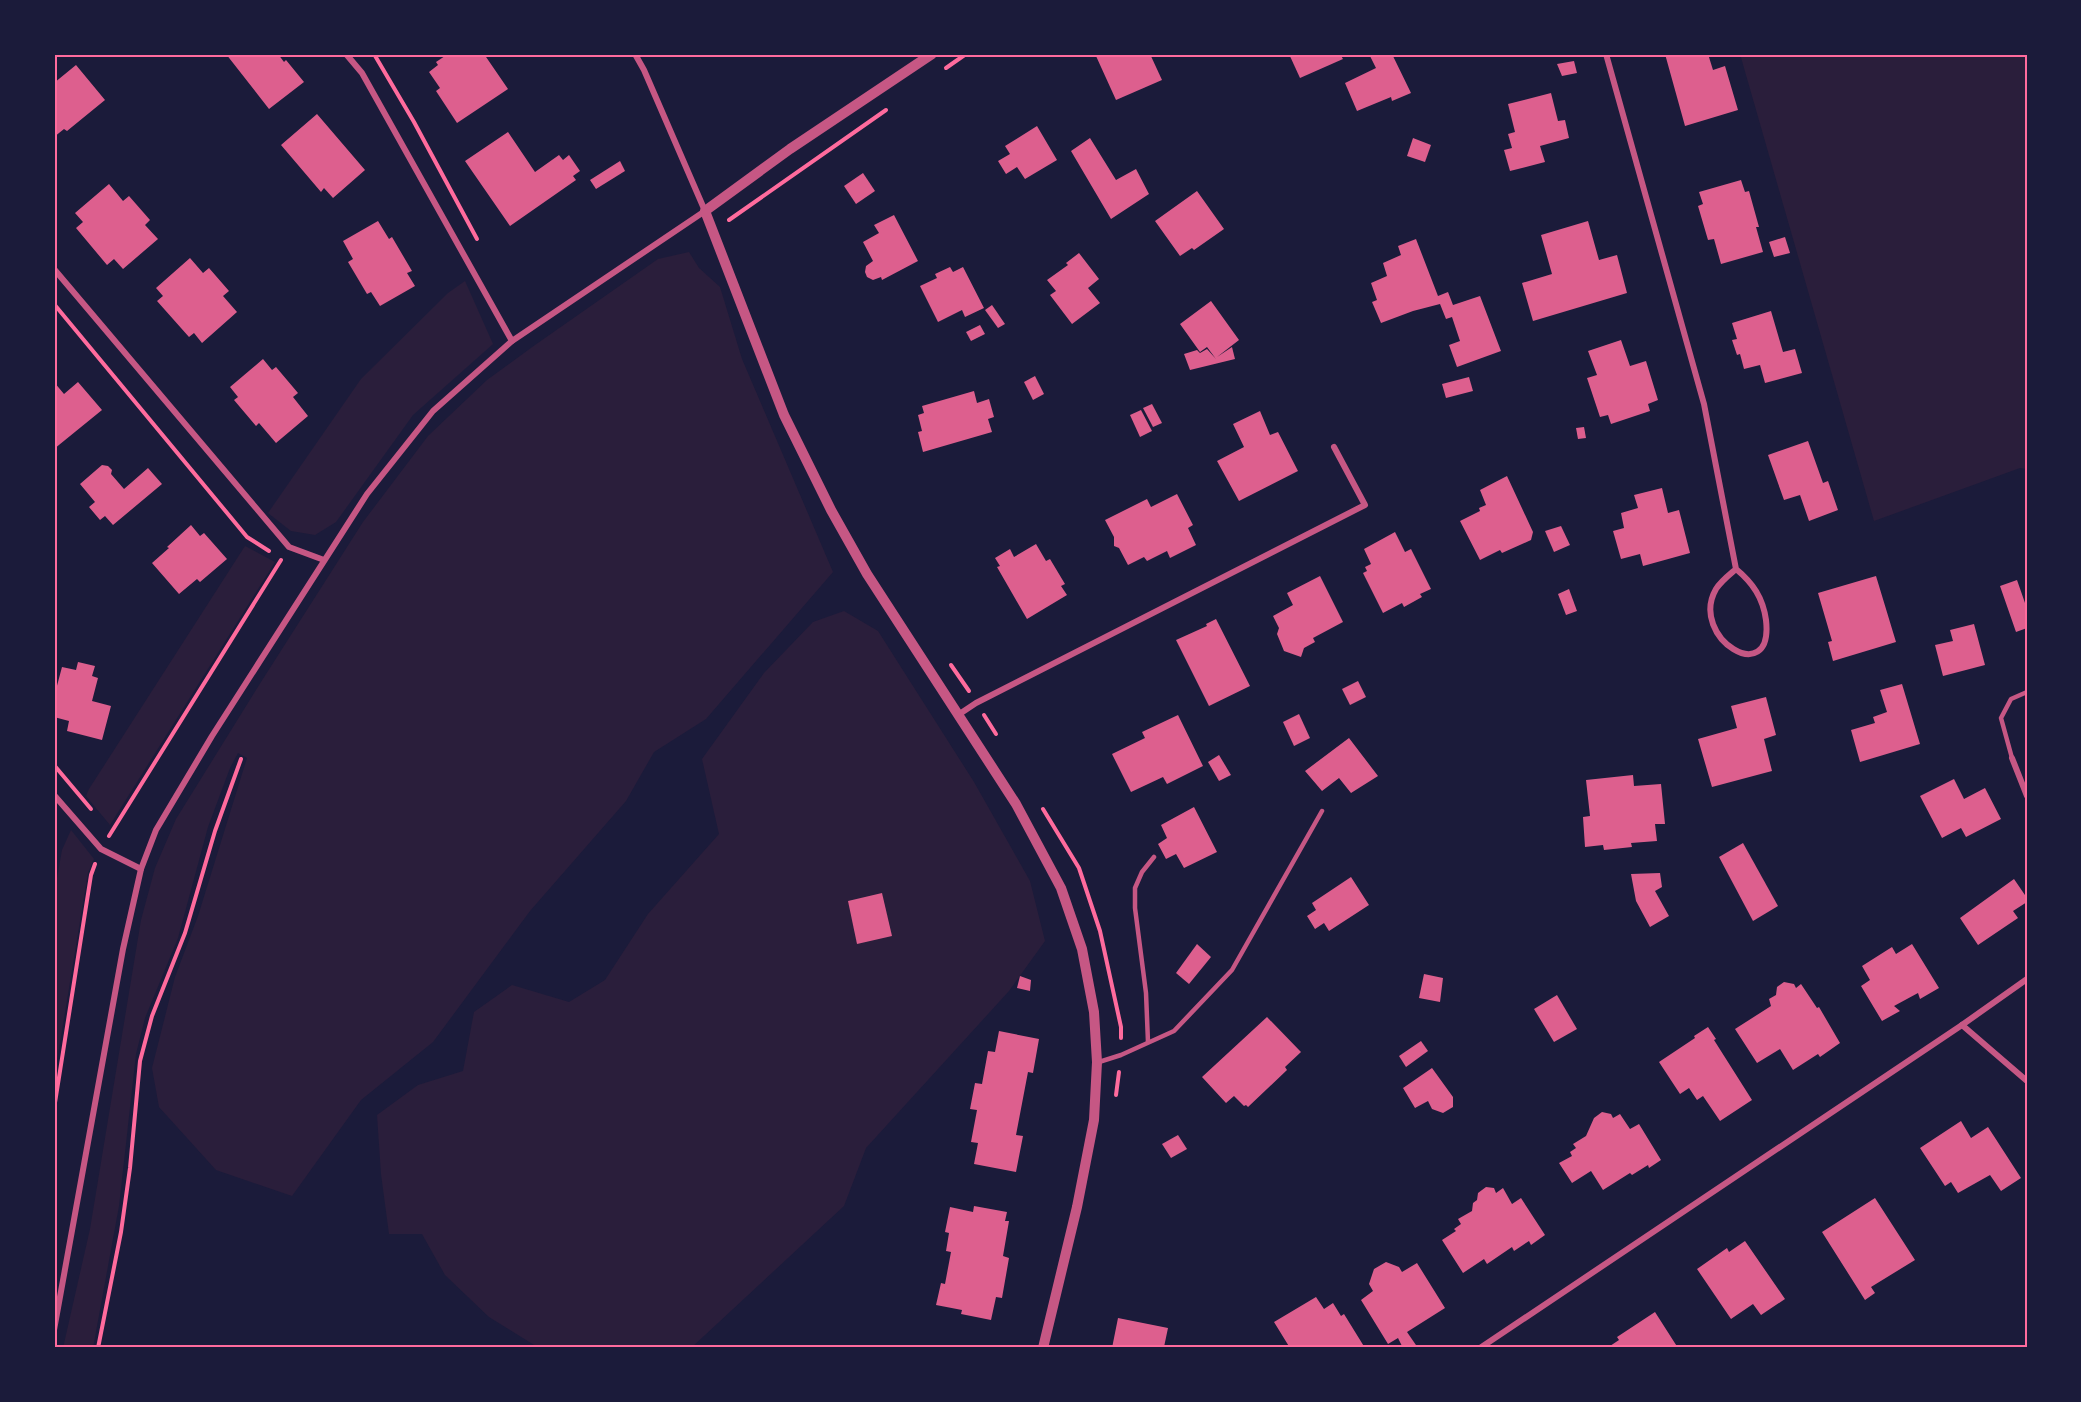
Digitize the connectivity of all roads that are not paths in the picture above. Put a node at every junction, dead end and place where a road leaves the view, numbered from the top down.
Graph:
1 (346, 54) edge
2 (634, 54) edge
3 (932, 54) edge
4 (1606, 54) edge
5 (705, 211) junction
6 (54, 269) edge
7 (512, 341) junction
8 (1334, 447) dead end
9 (324, 560) junction
10 (1736, 569) junction
11 (2027, 692) edge
12 (957, 715) junction
13 (2012, 758) joint
14 (54, 795) edge
15 (2027, 796) edge
16 (1322, 811) dead end
17 (1154, 856) dead end
18 (141, 869) junction
19 (2027, 979) edge
20 (1962, 1025) junction
21 (1148, 1042) junction
22 (1097, 1062) junction
23 (2027, 1081) edge
24 (55, 1321) edge
25 (54, 1330) edge
26 (1044, 1348) edge
27 (1479, 1348) edge

1 - 7 street
2 - 5 street
3 - 5 street
4 - 10 street
5 - 7 street
5 - 12 street
6 - 9 street
7 - 9 street
8 - 12 street
9 - 18 street
10 - 10 street
11 - 13 lane
12 - 22 street
13 - 15 street
14 - 18 street
16 - 21 lane
17 - 21 lane
18 - 24 street
19 - 20 street
20 - 23 street
20 - 27 street
21 - 22 lane
22 - 26 street
24 - 25 street

